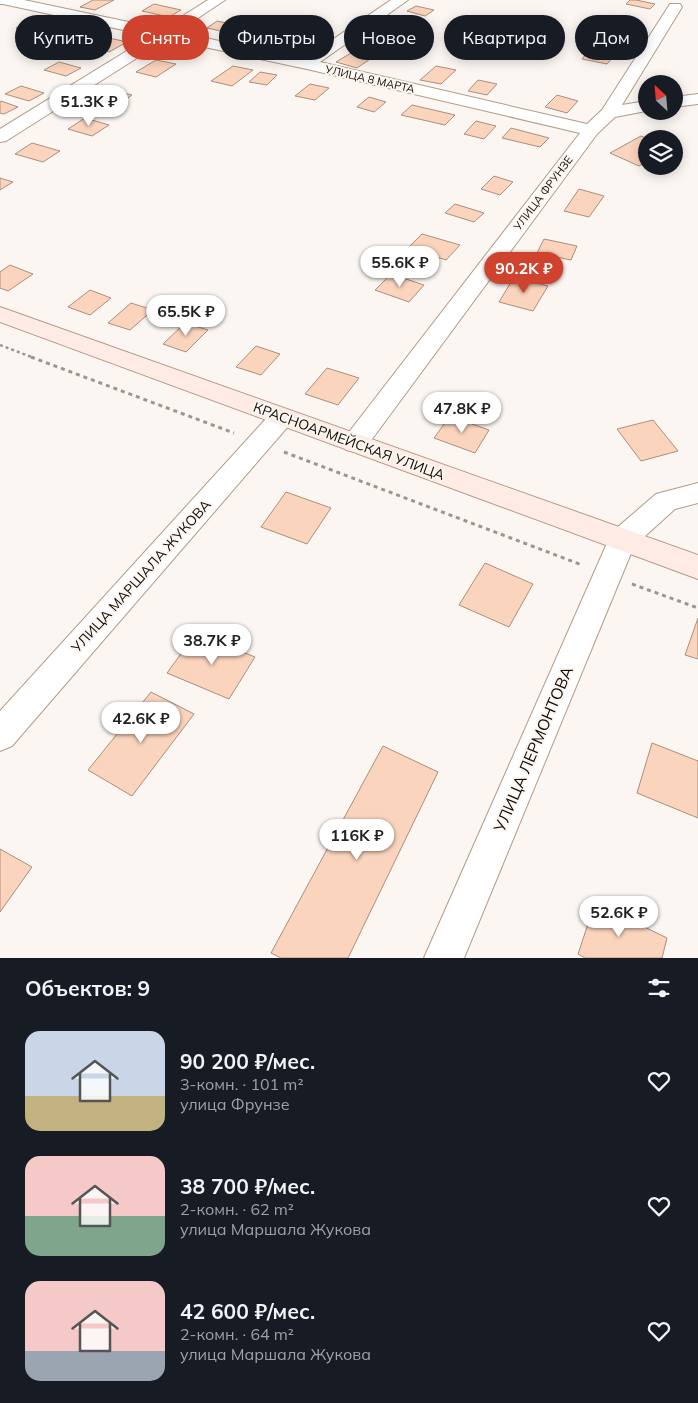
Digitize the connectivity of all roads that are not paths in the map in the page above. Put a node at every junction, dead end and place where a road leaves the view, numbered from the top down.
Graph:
1 (3, 0) edge
2 (218, 0) edge
3 (401, 0) edge
4 (675, 7) dead end
5 (193, 15) edge
6 (122, 25) edge
7 (209, 43) edge
8 (122, 59) edge
9 (307, 64) junction
10 (698, 99) edge
11 (683, 101) edge
12 (638, 108) edge
13 (610, 113) junction
14 (591, 130) junction
15 (0, 138) edge
16 (0, 314) edge
17 (282, 417) junction
18 (355, 443) junction
19 (698, 493) edge
20 (622, 540) junction
21 (698, 567) edge
22 (0, 735) edge
23 (444, 958) edge

1 - 6 street, УЛИЦА 8 МАРТА
2 - 5 street
3 - 9 street
4 - 13 street, УЛИЦА ФРУНЗЕ
7 - 9 street, УЛИЦА 8 МАРТА
8 - 15 street
9 - 14 street, УЛИЦА 8 МАРТА
10 - 11 street
12 - 13 street
13 - 14 street, УЛИЦА ФРУНЗЕ
14 - 18 street, УЛИЦА ФРУНЗЕ
16 - 17 street, КРАСНОАРМЕЙСКАЯ УЛИЦА
17 - 18 street, КРАСНОАРМЕЙСКАЯ УЛИЦА
17 - 22 street, УЛИЦА МАРШАЛА ЖУКОВА
18 - 20 street, КРАСНОАРМЕЙСКАЯ УЛИЦА
19 - 20 street
20 - 21 street, КРАСНОАРМЕЙСКАЯ УЛИЦА
20 - 23 street, УЛИЦА ЛЕРМОНТОВА

